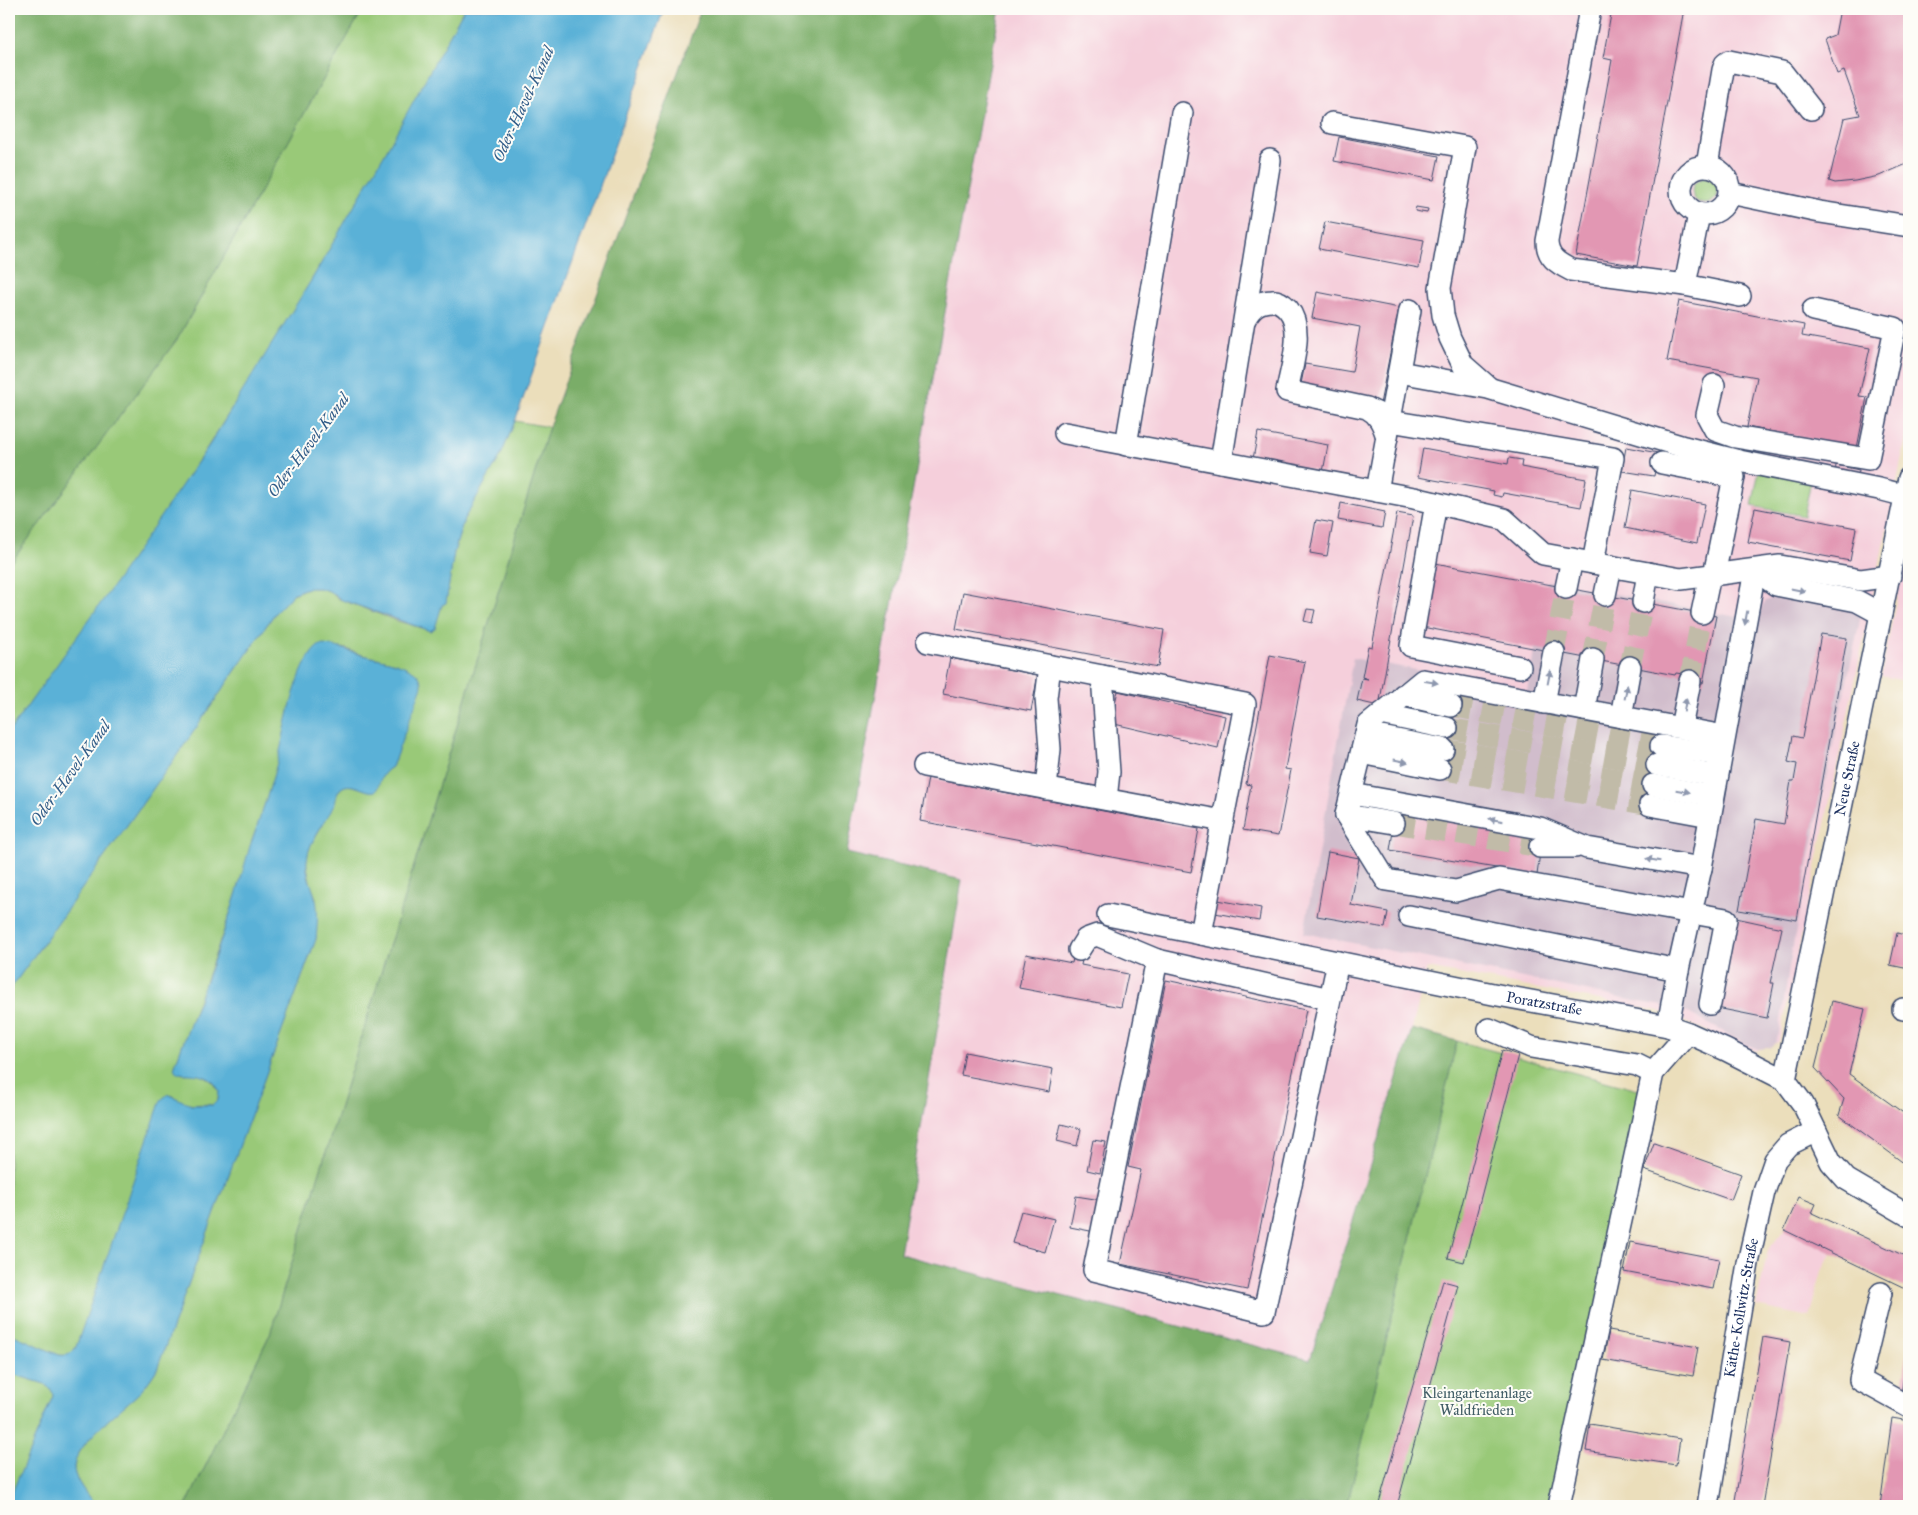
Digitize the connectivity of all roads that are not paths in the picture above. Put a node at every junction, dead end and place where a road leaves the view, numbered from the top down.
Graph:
1 (1590, 9) edge
2 (1811, 109) dead end
3 (1182, 113) dead end
4 (1332, 123) dead end
5 (1270, 160) dead end
6 (1707, 166) junction
7 (1730, 193) junction
8 (1699, 214) junction
9 (1909, 226) edge
10 (1685, 285) junction
11 (1740, 296) dead end
12 (1410, 310) dead end
13 (1813, 310) dead end
14 (1245, 319) junction
15 (1398, 372) junction
16 (1714, 385) dead end
17 (1488, 388) junction
18 (1384, 424) junction
19 (1065, 433) dead end
20 (1772, 443) junction
21 (1126, 444) junction
22 (1221, 462) junction
23 (1662, 463) dead end
24 (1755, 464) junction
25 (1908, 487) edge
26 (1377, 491) junction
27 (1436, 503) junction
28 (1592, 563) junction
29 (1755, 570) junction
30 (1648, 573) junction
31 (1712, 575) junction
32 (1890, 576) junction
33 (1566, 588) tunnel mouth
34 (1605, 595) tunnel mouth
35 (1642, 602) tunnel mouth
36 (1702, 613) tunnel mouth
37 (1881, 614) junction
38 (928, 642) dead end
39 (1554, 652) tunnel mouth
40 (1593, 660) tunnel mouth
41 (1050, 666) junction
42 (1630, 666) tunnel mouth
43 (1520, 667) dead end
44 (1102, 676) junction
45 (1690, 681) tunnel mouth
46 (1403, 695) junction
47 (1544, 703) junction
48 (1451, 706) tunnel mouth
49 (1584, 710) junction
50 (1380, 714) junction
51 (1621, 717) junction
52 (1447, 728) tunnel mouth
53 (1681, 728) junction
54 (1364, 744) junction
55 (1442, 759) tunnel mouth
56 (924, 766) dead end
57 (1717, 776) junction
58 (1046, 788) junction
59 (1352, 794) junction
60 (1106, 799) junction
61 (1346, 815) junction
62 (1223, 821) junction
63 (1394, 823) tunnel mouth
64 (1540, 847) tunnel mouth
65 (1587, 848) junction
66 (1701, 868) junction
67 (1691, 912) junction
68 (1108, 915) dead end
69 (1408, 916) dead end
70 (1201, 934) junction
71 (1079, 950) dead end
72 (1157, 960) junction
73 (1338, 962) junction
74 (1678, 970) junction
75 (1330, 999) junction
76 (1710, 1004) dead end
77 (1668, 1026) junction
78 (1489, 1029) dead end
79 (1688, 1033) junction
80 (1654, 1073) junction
81 (1785, 1080) junction
82 (1816, 1131) junction
83 (1909, 1216) edge
84 (1881, 1293) dead end
85 (1909, 1407) edge
86 (1559, 1506) edge
87 (1708, 1506) edge

1 - 10 street
2 - 6 street
3 - 21 street
4 - 17 street
5 - 14 street
6 - 7 street
6 - 8 street
7 - 8 street
7 - 9 street
8 - 10 street
10 - 11 street
12 - 15 street
13 - 20 street
14 - 18 street
14 - 22 street
15 - 17 street
15 - 18 street
16 - 20 street
17 - 24 street
18 - 26 street
18 - 28 street
19 - 21 street
20 - 24 street
21 - 22 street
22 - 26 street
23 - 31 street
24 - 25 street
25 - 32 street, Neue Straße
26 - 27 street
27 - 28 street
27 - 43 street
28 - 30 street
28 - 33 street
28 - 34 street
29 - 31 street
29 - 32 street
29 -> 37 street
29 -> 57 street
30 - 31 street
30 - 35 street
31 - 36 street
32 - 37 street, Neue Straße
37 - 81 street, Neue Straße
38 - 41 street
47 -> 39 street
40 - 49 street
41 - 44 street
41 - 58 street
51 -> 42 street
44 - 60 street
44 - 62 street
53 -> 45 street
46 -> 47 street
46 - 48 street
46 - 50 street
47 - 49 street
49 - 51 street
50 - 52 street
50 - 54 street
51 - 53 street
53 - 57 street
54 -> 55 street
54 - 59 street
56 - 58 street
57 -> 57 street
57 - 66 street
58 - 60 street
59 - 61 street
65 -> 59 street
60 - 62 street
61 - 63 street
61 - 67 street
62 - 70 street
64 - 65 street
66 -> 65 street
66 - 67 street
67 - 74 street
67 - 76 street
68 - 70 street, Poratzstraße
69 - 74 street
70 - 73 street, Poratzstraße
71 - 72 street
72 - 75 street
72 - 75 street
73 - 75 street
73 - 77 street, Poratzstraße
74 - 77 street
77 - 79 street, Poratzstraße
78 - 80 street
79 - 80 street
79 - 81 street, Poratzstraße
80 - 86 street
81 - 82 street, Poratzstraße
82 - 83 street, Poratzstraße
82 - 87 street, Käthe-Kollwitz-Straße
84 - 85 street

